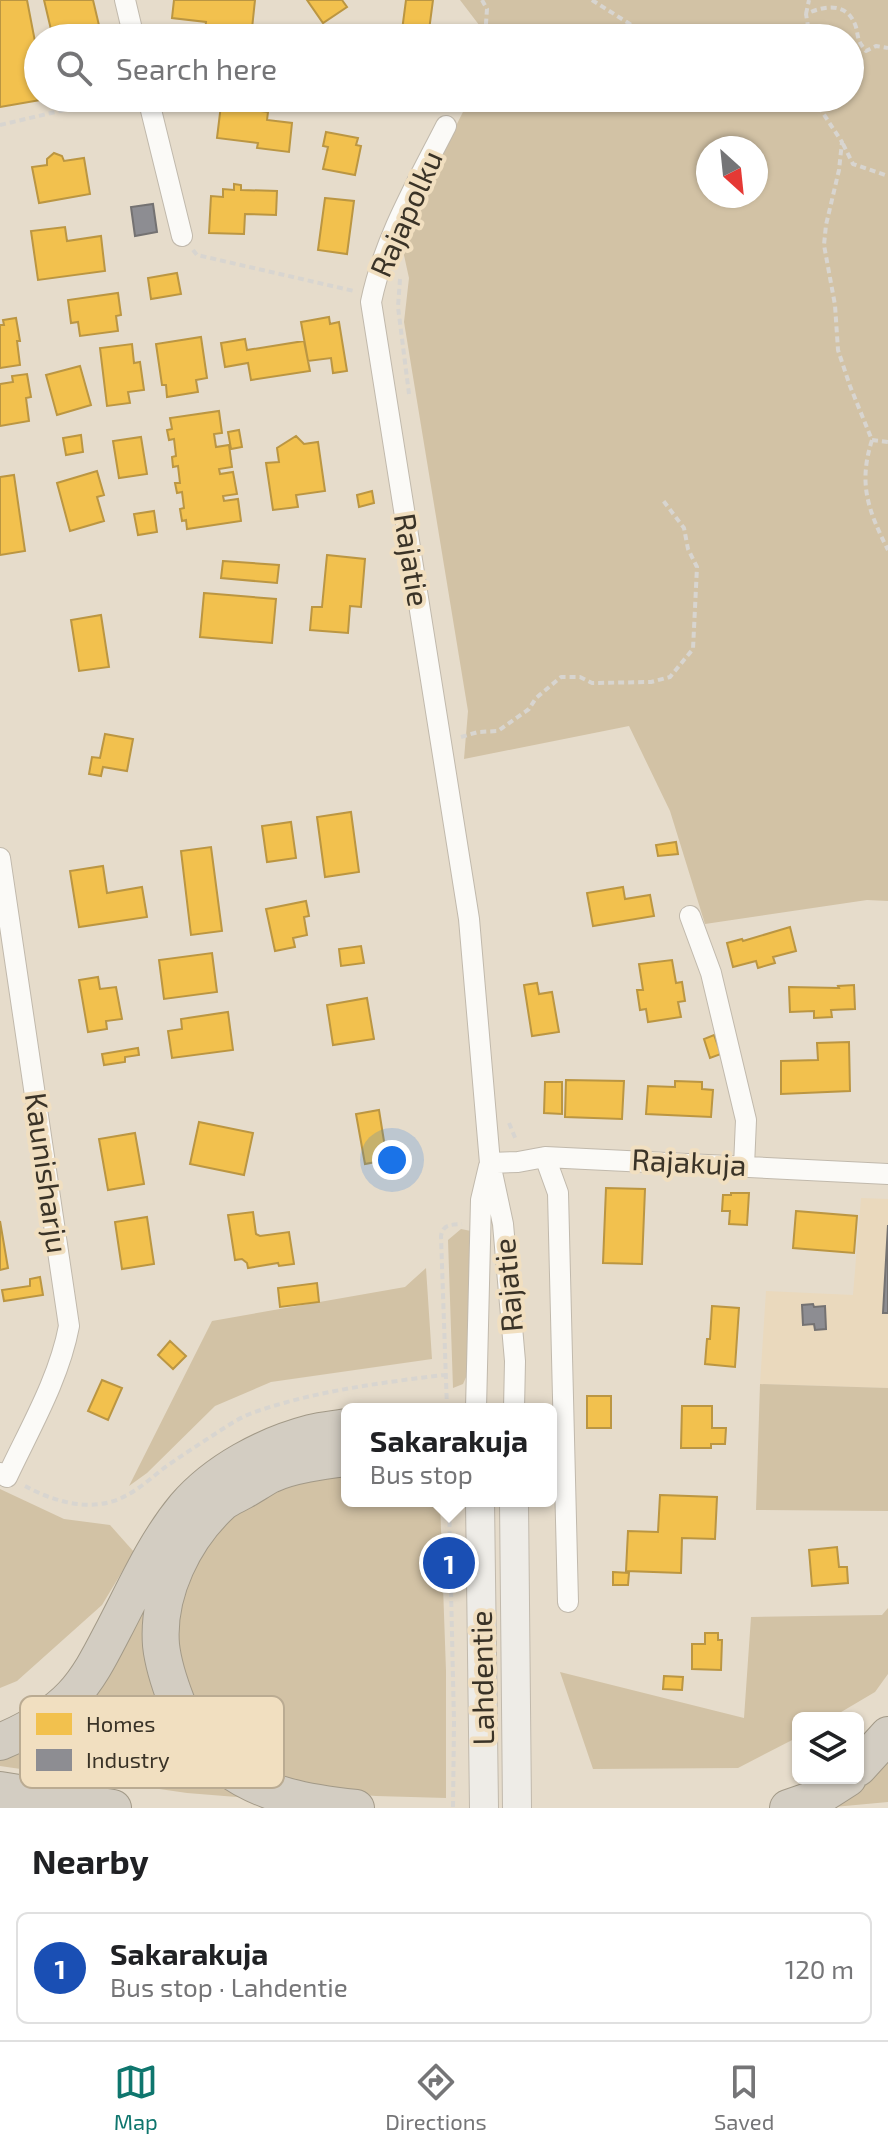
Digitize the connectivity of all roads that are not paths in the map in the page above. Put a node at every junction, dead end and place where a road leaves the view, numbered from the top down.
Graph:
1 (125, 0) edge
2 (131, 24) edge
3 (151, 112) edge
4 (446, 126) dead end
5 (182, 236) road end
6 (371, 302) joint
7 (0, 858) edge
8 (690, 916) dead end
9 (545, 1157) junction
10 (490, 1163) junction
11 (744, 1166) junction
12 (888, 1174) edge
13 (476, 1403) edge
14 (514, 1403) edge
15 (341, 1428) edge
16 (341, 1459) edge
17 (4, 1475) edge
18 (480, 1507) edge
19 (514, 1507) edge
20 (568, 1602) dead end
21 (71, 1696) edge
22 (174, 1696) edge
23 (20, 1734) edge
24 (888, 1735) edge
25 (0, 1742) edge
26 (864, 1761) edge
27 (839, 1784) edge
28 (263, 1788) edge
29 (0, 1790) edge
30 (113, 1808) edge
31 (356, 1808) edge
32 (484, 1808) edge
33 (517, 1808) edge
34 (788, 1808) edge

1 - 2 street
3 - 5 street
4 - 6 street, Rajapolku
6 - 10 street, Rajatie
7 - 17 street, Kaunisharju
8 - 11 street
9 - 10 street, Rajakuja
9 - 11 street, Rajakuja
9 - 20 street
10 - 13 street, Rajatie
10 - 14 street, Rajatie
11 - 12 street, Rajakuja
15 - 21 highway
16 - 22 highway
18 - 32 main road, Lahdentie
19 - 33 main road, Lahdentie
23 - 25 highway
24 - 26 highway
27 - 34 highway
28 - 31 highway
29 - 30 highway

